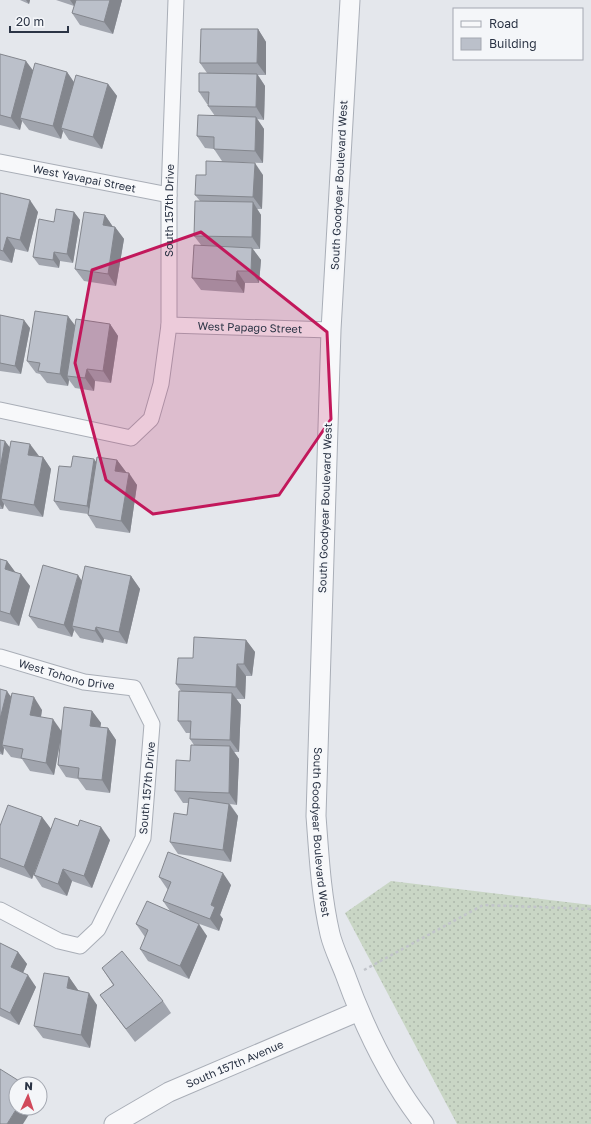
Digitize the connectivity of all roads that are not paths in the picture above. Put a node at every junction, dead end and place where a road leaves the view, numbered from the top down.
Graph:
1 (176, 0) edge
2 (350, 0) edge
3 (0, 162) edge
4 (168, 196) junction
5 (168, 324) junction
6 (330, 330) junction
7 (0, 410) edge
8 (0, 658) edge
9 (134, 688) joint
10 (0, 910) edge
11 (359, 1011) junction
12 (114, 1124) edge
13 (424, 1124) edge

1 - 4 street, South 157th Drive
2 - 6 street, South Goodyear Boulevard West
3 - 4 street, West Yavapai Street
4 - 5 street, South 157th Drive
5 - 6 street, West Papago Street
5 - 7 street, South 157th Drive
6 - 11 street, South Goodyear Boulevard West
8 - 9 street, West Tohono Drive
9 - 10 street, South 157th Drive
11 - 12 street, South 157th Avenue
11 - 13 street, South Goodyear Boulevard West

